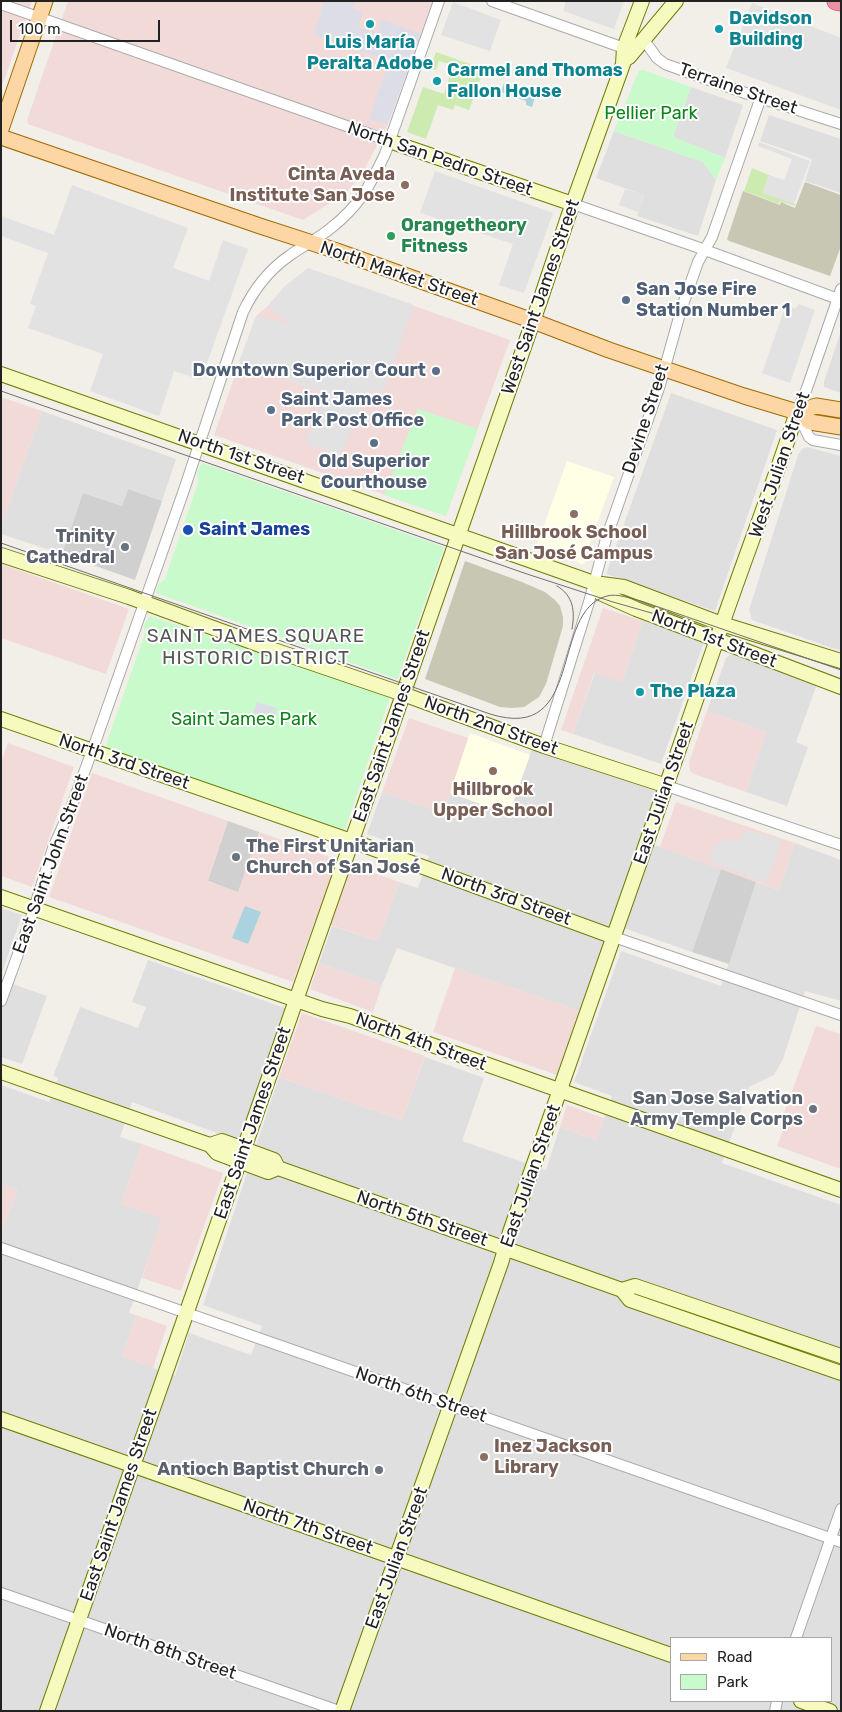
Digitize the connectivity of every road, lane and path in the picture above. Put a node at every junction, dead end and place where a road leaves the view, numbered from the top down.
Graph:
1 (45, 1) edge
2 (439, 1) edge
3 (492, 1) edge
4 (642, 1) edge
5 (676, 1) edge
6 (836, 1) edge
7 (841, 2) edge
8 (1, 4) edge
9 (40, 18) junction
10 (632, 26) junction
11 (644, 40) junction
12 (624, 54) junction
13 (761, 97) junction
14 (841, 124) edge
15 (1, 129) edge
16 (1, 137) edge
17 (389, 141) junction
18 (573, 204) junction
19 (309, 242) junction
20 (704, 250) junction
21 (840, 296) edge
22 (533, 321) junction
23 (665, 368) junction
24 (1, 374) edge
25 (841, 410) edge
26 (797, 412) junction
27 (841, 427) edge
28 (198, 442) junction
29 (841, 445) edge
30 (459, 534) junction
31 (1, 555) edge
32 (594, 583) junction
33 (144, 603) junction
34 (722, 624) junction
35 (717, 640) junction
36 (841, 662) edge
37 (841, 687) edge
38 (403, 694) junction
39 (1, 719) edge
40 (544, 746) junction
41 (92, 751) junction
42 (667, 786) junction
43 (352, 841) junction
44 (841, 845) edge
45 (1, 897) edge
46 (34, 908) junction
47 (614, 937) junction
48 (296, 999) junction
49 (1, 1001) edge
50 (841, 1015) edge
51 (1, 1072) edge
52 (560, 1091) junction
53 (242, 1155) junction
54 (841, 1190) edge
55 (1, 1248) edge
56 (505, 1249) junction
57 (622, 1290) junction
58 (186, 1314) junction
59 (841, 1356) edge
60 (841, 1373) edge
61 (451, 1405) junction
62 (1, 1419) edge
63 (133, 1466) junction
64 (841, 1509) edge
65 (830, 1539) junction
66 (841, 1542) edge
67 (396, 1558) junction
68 (1, 1593) edge
69 (79, 1620) junction
70 (796, 1637) edge
71 (670, 1655) edge
72 (804, 1702) edge
73 (48, 1711) edge
74 (341, 1711) edge
75 (830, 1711) edge

1 - 9 main road
2 - 17 street, East Saint John Street
3 - 12 street
4 - 10 street, West Saint James Street
5 - 11 street, West Saint James Street
6 - 7 highway
8 - 9 street, North San Pedro Street
9 - 15 main road
9 - 17 street, North San Pedro Street
10 - 11 street
10 - 12 street, West Saint James Street
11 - 12 street, West Saint James Street
11 - 13 street, Terraine Street
12 - 18 street, West Saint James Street
13 - 14 street, Terraine Street
13 - 20 street, Devine Street
16 - 19 main road, North Market Street
17 - 18 street, North San Pedro Street
17 - 19 street, East Saint John Street
18 - 20 street, North San Pedro Street
18 - 22 street, West Saint James Street
19 - 22 main road, North Market Street
19 - 28 street, East Saint John Street
20 - 21 street, North San Pedro Street
20 - 23 street, Devine Street
21 - 26 street, West Julian Street
22 - 23 main road, North Market Street
22 - 30 street, West Saint James Street
23 - 26 main road, North Market Street
23 - 32 street, Devine Street
24 - 28 street, North 1st Street
25 - 26 main road
26 - 27 main road, North Market Street
26 - 29 street
26 - 34 street, West Julian Street
28 - 30 street, North 1st Street
28 - 33 street, East Saint John Street
30 - 32 street, North 1st Street
30 - 38 street, East Saint James Street
31 - 33 street, North 2nd Street
32 - 34 street, North 1st Street
32 - 35 street, North 1st Street
32 - 40 street, Devine Street
33 - 38 street, North 2nd Street
33 - 41 street, East Saint John Street
34 - 35 street, West Julian Street
34 - 36 street, North 1st Street
35 - 37 street, North 1st Street
35 - 42 street, East Julian Street
38 - 40 street, North 2nd Street
38 - 43 street, East Saint James Street
39 - 41 street, North 3rd Street
40 - 42 street, North 2nd Street
41 - 43 street, North 3rd Street
41 - 46 street, East Saint John Street
42 - 44 street, North 2nd Street
42 - 47 street, East Julian Street
43 - 47 street, North 3rd Street
43 - 48 street, East Saint James Street
45 - 46 street, North 4th Street
46 - 48 street, North 4th Street
46 - 49 street, East Saint John Street
47 - 50 street, North 3rd Street
47 - 52 street, East Julian Street
48 - 52 street, North 4th Street
48 - 53 street, East Saint James Street
51 - 53 street, North 5th Street
52 - 54 street, North 4th Street
52 - 56 street, East Julian Street
53 - 56 street, North 5th Street
53 - 58 street, East Saint James Street
55 - 58 street, North 6th Street
56 - 57 street, North 5th Street
56 - 61 street, East Julian Street
57 - 59 street, North 5th Street
57 - 60 street, North 5th Street
58 - 61 street, North 6th Street
58 - 63 street, East Saint James Street
61 - 65 street, North 6th Street
61 - 67 street, East Julian Street
62 - 63 street, North 7th Street
63 - 67 street, North 7th Street
63 - 69 street, East Saint James Street
64 - 65 street
65 - 66 street, North 6th Street
65 - 70 street
67 - 71 street, North 7th Street
67 - 74 street, East Julian Street
68 - 69 street, North 8th Street
69 - 73 street, East Saint James Street
69 - 74 street, North 8th Street
72 - 75 street

